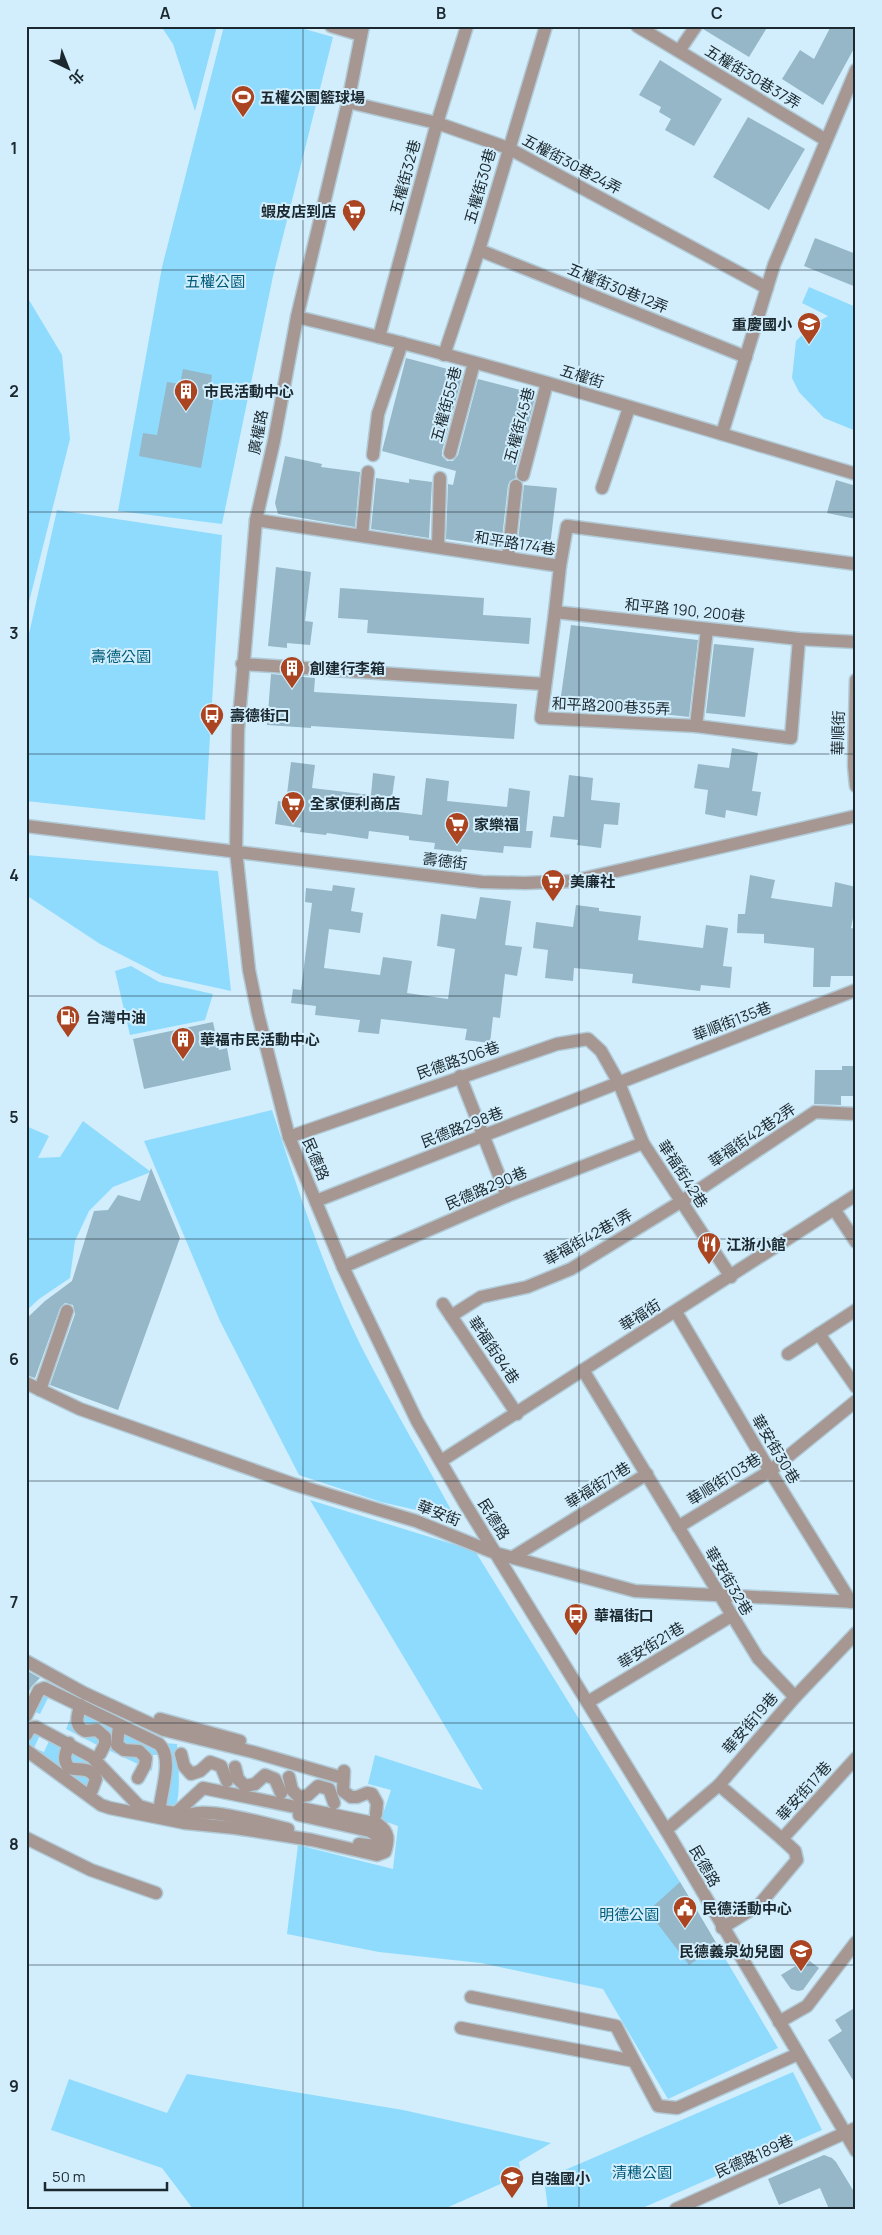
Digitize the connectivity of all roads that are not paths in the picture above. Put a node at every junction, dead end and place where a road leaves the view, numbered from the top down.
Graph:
1 (330, 26) edge
2 (467, 26) edge
3 (546, 26) edge
4 (637, 26) edge
5 (696, 26) edge
6 (362, 31) edge
7 (679, 51) junction
8 (856, 70) edge
9 (348, 102) junction
10 (437, 123) junction
11 (826, 140) junction
12 (508, 148) junction
13 (479, 250) junction
14 (767, 288) junction
15 (297, 317) junction
16 (379, 337) junction
17 (402, 343) junction
18 (444, 355) junction
19 (746, 357) junction
20 (474, 363) junction
21 (547, 383) junction
22 (629, 408) junction
23 (722, 434) junction
24 (450, 453) dead end
25 (373, 454) dead end
26 (368, 472) dead end
27 (856, 474) edge
28 (522, 475) dead end
29 (440, 478) dead end
30 (516, 486) dead end
31 (602, 488) dead end
32 (256, 520) junction
33 (362, 535) junction
34 (438, 547) junction
35 (508, 558) junction
36 (856, 564) edge
37 (560, 566) junction
38 (555, 612) junction
39 (707, 629) junction
40 (799, 639) junction
41 (856, 642) edge
42 (242, 664) junction
43 (856, 680) edge
44 (544, 684) junction
45 (696, 726) junction
46 (856, 786) edge
47 (856, 816) edge
48 (26, 826) edge
49 (236, 851) junction
50 (856, 990) edge
51 (460, 1076) junction
52 (619, 1083) junction
53 (856, 1114) edge
54 (289, 1136) junction
55 (484, 1136) junction
56 (643, 1142) junction
57 (856, 1195) edge
58 (507, 1196) junction
59 (316, 1201) junction
60 (682, 1201) junction
61 (834, 1209) junction
62 (856, 1242) edge
63 (343, 1268) junction
64 (730, 1277) junction
65 (443, 1304) dead end
66 (856, 1310) edge
67 (67, 1311) dead end
68 (676, 1312) junction
69 (452, 1316) junction
70 (819, 1334) junction
71 (788, 1354) dead end
72 (583, 1370) junction
73 (26, 1384) edge
74 (856, 1387) edge
75 (40, 1390) junction
76 (856, 1401) edge
77 (517, 1414) junction
78 (441, 1462) junction
79 (770, 1471) junction
80 (647, 1474) junction
81 (678, 1527) junction
82 (495, 1552) junction
83 (513, 1557) junction
84 (720, 1597) junction
85 (853, 1602) edge
86 (731, 1616) junction
87 (856, 1633) edge
88 (26, 1661) edge
89 (795, 1697) junction
90 (588, 1702) junction
91 (80, 1705) junction
92 (29, 1713) edge
93 (119, 1725) junction
94 (26, 1735) edge
95 (69, 1743) junction
96 (27, 1750) edge
97 (181, 1754) dead end
98 (856, 1758) edge
99 (235, 1767) dead end
100 (138, 1778) dead end
101 (289, 1778) dead end
102 (227, 1780) dead end
103 (719, 1784) junction
104 (92, 1790) dead end
105 (280, 1793) dead end
106 (334, 1803) dead end
107 (162, 1811) junction
108 (376, 1814) dead end
109 (666, 1830) junction
110 (26, 1838) edge
111 (782, 1839) junction
112 (156, 1893) dead end
113 (722, 1928) junction
114 (856, 1942) edge
115 (471, 1997) dead end
116 (779, 2022) junction
117 (462, 2028) dead end
118 (798, 2054) junction
119 (634, 2062) junction
120 (850, 2130) edge
121 (856, 2151) edge
122 (676, 2209) edge

1 - 6 street
2 - 10 street, 五權街32巷
3 - 12 street, 五權街30巷
4 - 7 street, 五權街30巷37弄
5 - 7 street
6 - 9 street, 廣權路
7 - 11 street, 五權街30巷37弄
8 - 11 street
9 - 10 street, 五權街30巷24弄
9 - 15 street, 廣權路
10 - 12 street, 五權街30巷24弄
10 - 16 street, 五權街32巷
11 - 14 street
12 - 13 street, 五權街30巷
12 - 14 street, 五權街30巷24弄
13 - 18 street, 五權街30巷
13 - 19 street, 五權街30巷12弄
14 - 19 street
15 - 16 street, 五權街
15 - 32 street, 廣權路
16 - 17 street, 五權街
17 - 18 street, 五權街
17 - 25 street
18 - 20 street, 五權街
19 - 23 street
20 - 21 street, 五權街
20 - 24 street, 五權街55巷
21 - 22 street, 五權街
21 - 28 street, 五權街45巷
22 - 23 street, 五權街
22 - 31 street
23 - 27 street, 五權街
26 - 33 street
29 - 34 street
30 - 35 street
32 - 33 street, 和平路174巷
32 - 42 street, 廣權路
33 - 34 street, 和平路174巷
34 - 35 street, 和平路174巷
35 - 37 street, 和平路174巷
36 - 37 street, 和平路174巷
37 - 38 street
38 - 39 street, 和平路 190, 200巷
38 - 44 street, 和平路200巷35弄
39 - 40 street, 和平路 190, 200巷
39 - 45 street
40 - 41 street, 和平路 190, 200巷
40 - 45 street, 和平路200巷35弄
42 - 44 street
42 - 49 street, 廣權路
43 - 46 street, 華順街
44 - 45 street, 和平路200巷35弄
47 - 49 street, 壽德街
48 - 49 street, 壽德街
49 - 54 street, 民德路
50 - 52 street, 華順街135巷
51 - 52 street, 民德路306巷
51 - 54 street, 民德路306巷
51 - 55 street
52 - 55 street, 民德路298巷
52 - 56 street, 華福街42巷
53 - 60 street, 華福街42巷2弄
54 - 59 street, 民德路
55 - 58 street
55 - 59 street, 民德路298巷
56 - 58 street, 民德路290巷
56 - 60 street, 華福街42巷
57 - 61 street, 華福街
58 - 63 street, 民德路290巷
59 - 63 street, 民德路
60 - 64 street, 華福街42巷
60 - 69 street, 華福街42巷1弄
61 - 62 street
61 - 64 street, 華福街
63 - 78 street, 民德路
64 - 68 street, 華福街
65 - 69 street, 華福街84巷
66 - 70 street
67 - 75 street
68 - 72 street, 華福街
68 - 79 street, 華安街30巷
69 - 77 street, 華福街84巷
70 - 71 street
70 - 74 street
72 - 77 street, 華福街
72 - 80 street, 華福街71巷
73 - 75 street, 華安街
75 - 82 street, 華安街
76 - 79 street, 華順街103巷
77 - 78 street, 華福街
78 - 82 street, 民德路
79 - 81 street, 華順街103巷
79 - 85 street, 華安街30巷
80 - 81 street, 華安街32巷
80 - 83 street, 華福街71巷
81 - 84 street, 華安街32巷
82 - 83 street, 華安街
82 - 90 street, 民德路
83 - 84 street, 華安街
84 - 85 street, 華安街
84 - 86 street, 華安街32巷
86 - 89 street, 華安街32巷
86 - 90 street, 華安街21巷
87 - 89 street, 華安街19巷
88 - 108 street
89 - 103 street, 華安街19巷
90 - 109 street, 民德路
91 - 92 street
91 - 92 street
91 - 93 street
93 - 100 street
93 - 107 street
94 - 95 street
95 - 104 street
95 - 107 street
96 - 107 street
97 - 102 street
98 - 111 street, 華安街17巷
99 - 105 street
101 - 106 street
103 - 109 street, 華安街19巷
103 - 111 street
109 - 113 street, 民德路
110 - 112 street
111 - 113 street, 華安街17巷
113 - 116 street, 民德路
114 - 116 street
115 - 119 street
116 - 118 street, 民德路
117 - 119 street
118 - 119 street
118 - 120 street, 民德路
120 - 121 street, 民德路
120 - 122 street, 民德路189巷

